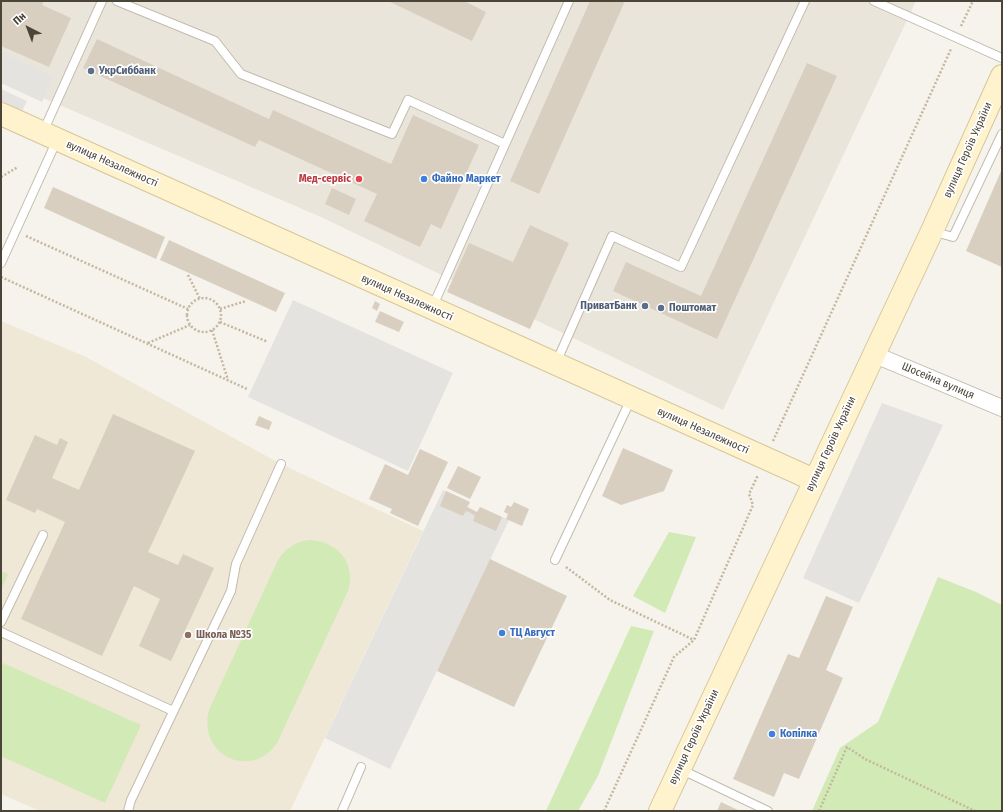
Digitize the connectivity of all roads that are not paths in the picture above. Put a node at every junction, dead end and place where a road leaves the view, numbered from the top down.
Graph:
1 (102, 1) edge
2 (117, 1) edge
3 (569, 1) edge
4 (805, 1) edge
5 (874, 1) edge
6 (1002, 58) edge
7 (1002, 76) edge
8 (1, 114) edge
9 (1002, 134) edge
10 (50, 136) junction
11 (505, 144) junction
12 (932, 231) junction
13 (1, 263) edge
14 (432, 309) junction
15 (874, 354) junction
16 (556, 364) junction
17 (632, 399) junction
18 (1002, 408) edge
19 (281, 464) dead end
20 (814, 480) junction
21 (43, 535) dead end
22 (556, 560) road end
23 (1, 622) edge
24 (1, 632) edge
25 (173, 711) junction
26 (361, 767) dead end
27 (679, 768) junction
28 (128, 811) edge
29 (342, 811) edge
30 (660, 811) edge
31 (768, 811) edge

1 - 10 lane
2 - 11 lane
3 - 11 lane
4 - 16 lane
5 - 6 lane
7 - 12 main road, вулиця Героїв України
8 - 10 main road, вулиця Незалежності
9 - 12 lane
10 - 13 lane
10 - 14 main road, вулиця Незалежності
11 - 14 lane
12 - 15 main road, вулиця Героїв України
14 - 16 main road, вулиця Незалежності
15 - 18 street, Шосейна вулиця
15 - 20 main road, вулиця Героїв України
16 - 17 main road, вулиця Незалежності
17 - 20 main road, вулиця Незалежності
17 - 22 lane
19 - 25 lane
20 - 27 main road, вулиця Героїв України
21 - 23 lane
24 - 25 lane
25 - 28 lane
26 - 29 lane
27 - 30 main road, вулиця Героїв України
27 - 31 lane

